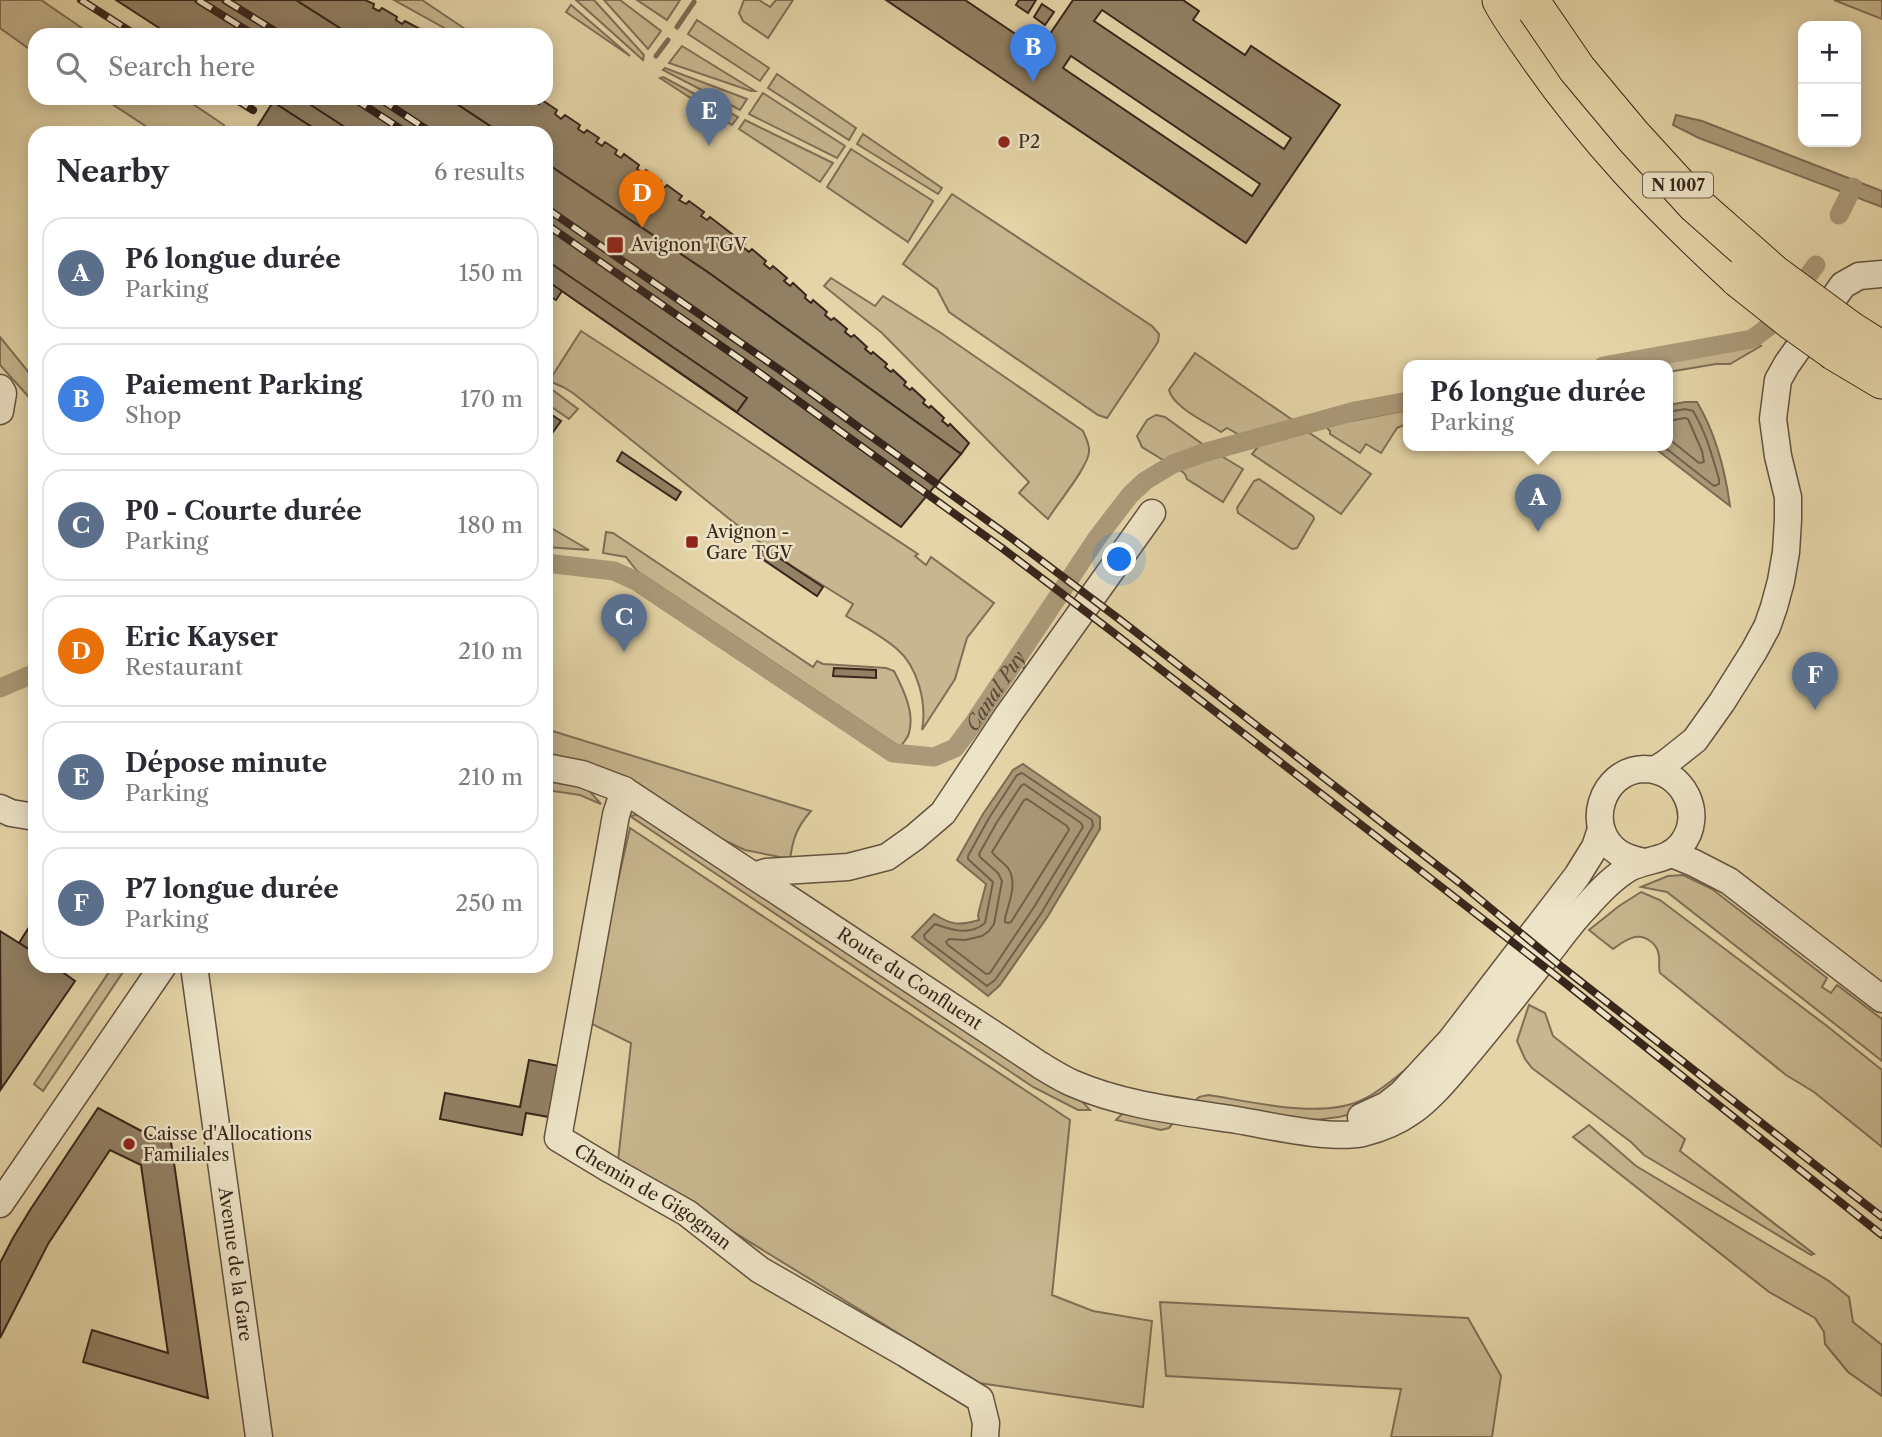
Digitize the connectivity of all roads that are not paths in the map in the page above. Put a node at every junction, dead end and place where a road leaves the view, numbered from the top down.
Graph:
1 (1501, 0) edge
2 (1531, 0) edge
3 (1882, 274) edge
4 (1843, 341) junction
5 (1882, 350) edge
6 (1882, 380) edge
7 (0, 388) edge
8 (0, 411) edge
9 (1152, 513) dead end
10 (1695, 740) junction
11 (553, 768) edge
12 (1655, 770) junction
13 (624, 790) junction
14 (0, 808) edge
15 (1690, 812) junction
16 (28, 815) edge
17 (1601, 829) junction
18 (1672, 854) junction
19 (1644, 862) junction
20 (754, 876) junction
21 (1729, 881) junction
22 (159, 973) edge
23 (170, 973) edge
24 (194, 973) edge
25 (201, 973) edge
26 (201, 973) edge
27 (1882, 999) edge
28 (1296, 1129) junction
29 (0, 1203) edge
30 (259, 1437) edge
31 (277, 1437) edge
32 (985, 1437) edge

1 - 4 highway, N 1007, bridge
2 - 4 highway, N 1007, bridge
3 - 10 street
4 - 5 highway, N 1007
4 - 6 highway, N 1007
7 - 8 street
9 - 20 street
10 - 12 street
10 - 15 street
11 - 13 street, Route du Confluent
12 - 15 street
12 - 17 street
13 - 20 street, Route du Confluent
13 - 32 street, Chemin de Gigognan
14 - 16 street
15 - 18 street
15 - 21 street
17 - 19 street
17 - 28 street
18 - 19 street
18 - 21 street
19 - 28 street
20 - 28 street, Route du Confluent
21 - 27 street
22 - 29 street
23 - 24 street
25 - 30 street, Avenue de la Gare
26 - 31 street, Avenue de la Gare

